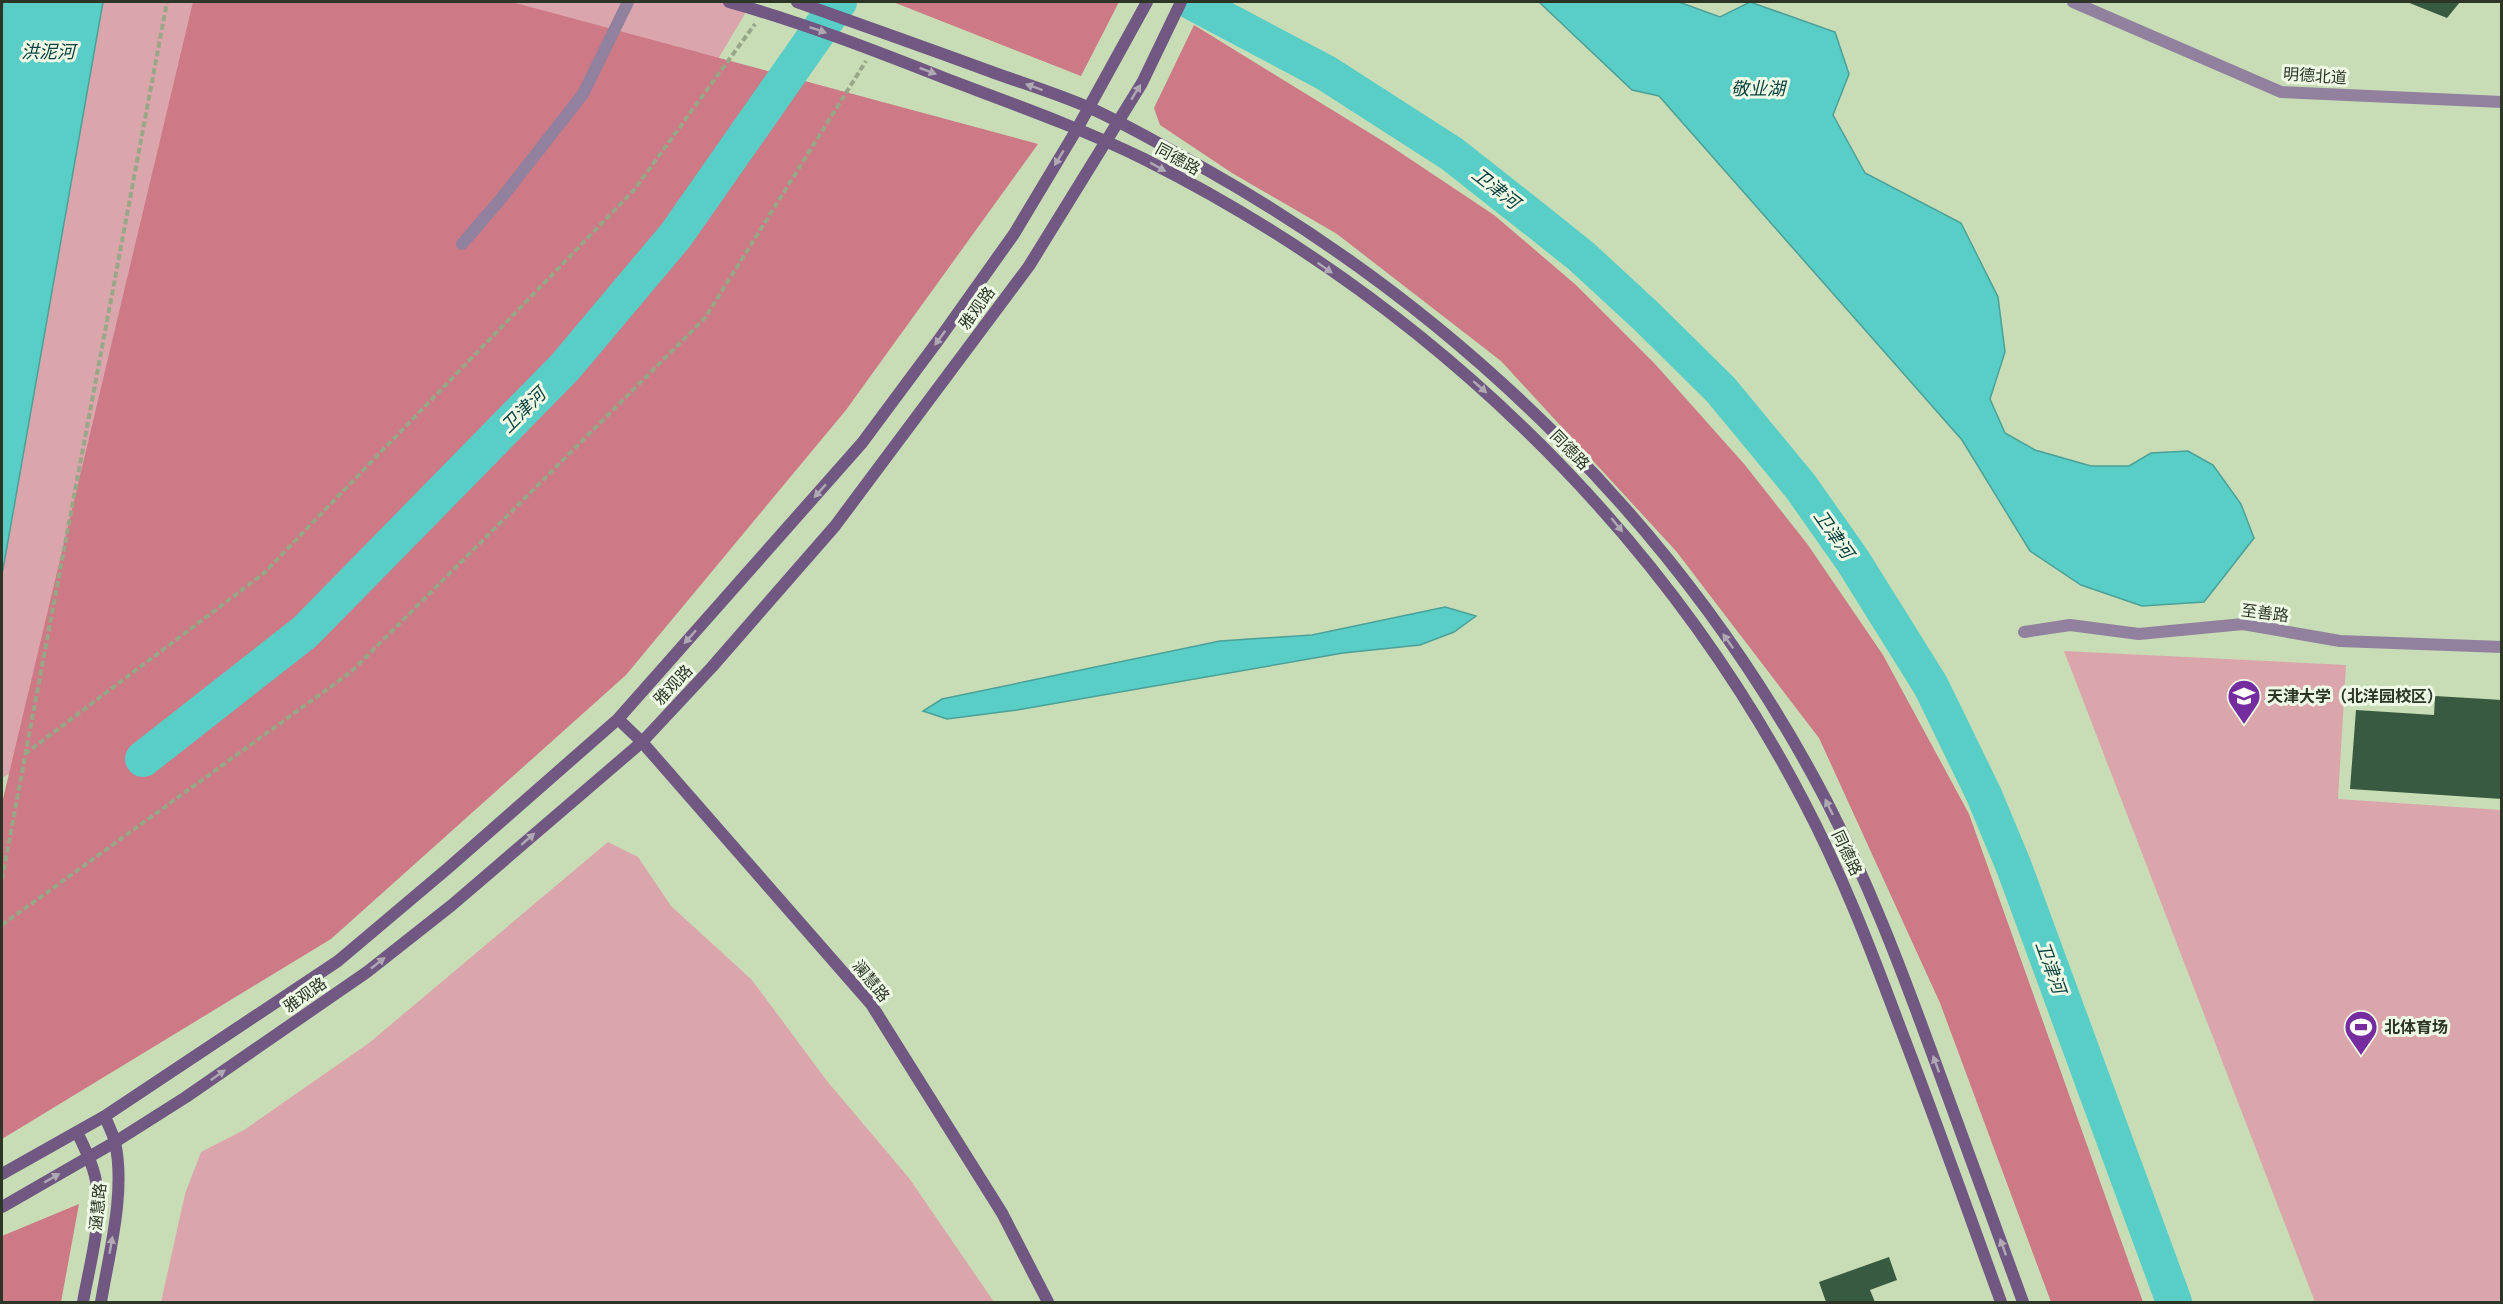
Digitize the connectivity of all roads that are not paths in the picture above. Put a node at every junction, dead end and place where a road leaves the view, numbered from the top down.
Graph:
1 (628, 2) edge
2 (729, 2) edge
3 (797, 2) edge
4 (1147, 2) edge
5 (1181, 2) edge
6 (2073, 2) edge
7 (2502, 102) edge
8 (1089, 108) junction
9 (1117, 122) junction
10 (1077, 129) junction
11 (1106, 142) junction
12 (462, 243) dead end
13 (2024, 632) dead end
14 (2502, 646) edge
15 (618, 718) junction
16 (642, 742) junction
17 (105, 1116) junction
18 (77, 1132) junction
19 (115, 1142) junction
20 (89, 1157) junction
21 (2, 1174) edge
22 (2, 1207) edge
23 (83, 1302) edge
24 (101, 1302) edge
25 (1048, 1302) edge
26 (2001, 1302) edge
27 (2023, 1302) edge

1 - 12 street
2 -> 10 main road, 同德路
8 -> 3 main road, 同德路
4 - 8 main road, 雅观路
9 -> 5 main road, 雅观路
6 - 7 street, 明德北道
8 - 9 main road, 同德路
8 - 10 main road, 雅观路
9 - 11 main road, 雅观路
27 -> 9 main road, 同德路
10 - 11 main road, 同德路
10 -> 15 main road, 雅观路
11 - 16 main road, 雅观路
11 -> 26 main road, 同德路
13 - 14 street, 至善路
15 - 16 main road, 澜慧路
15 - 17 main road, 雅观路
19 -> 16 main road, 雅观路
16 - 25 main road, 澜慧路
17 - 18 main road, 雅观路
17 - 19 main road, 涵慧路
18 - 20 main road, 涵慧路
18 - 21 main road, 雅观路
19 - 20 main road, 雅观路
24 -> 19 main road, 涵慧路
22 -> 20 main road, 雅观路
20 - 23 main road, 涵慧路

